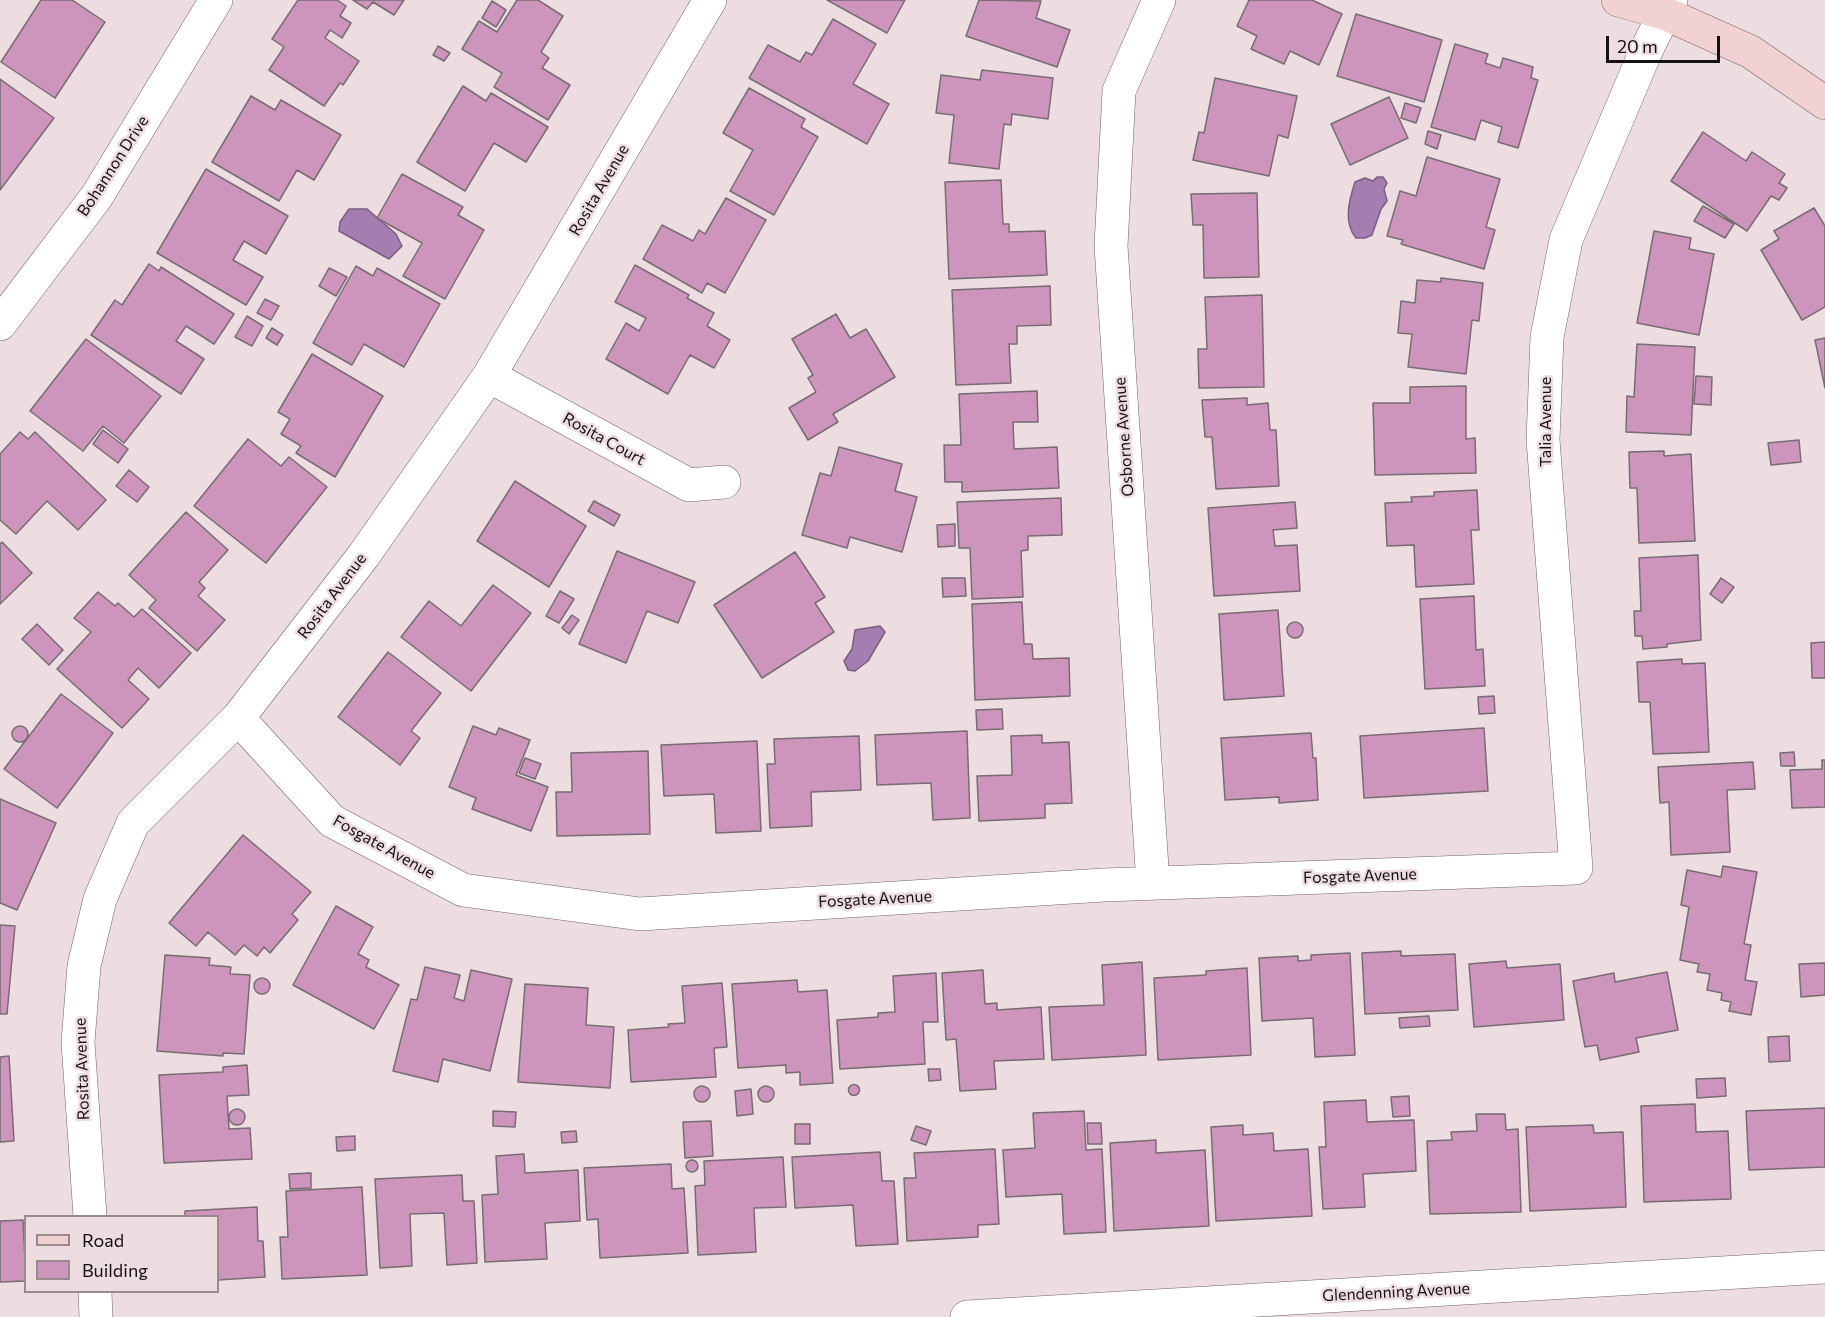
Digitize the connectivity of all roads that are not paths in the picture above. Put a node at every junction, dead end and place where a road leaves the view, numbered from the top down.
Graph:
1 (216, 0) edge
2 (710, 0) edge
3 (1159, 0) edge
4 (1618, 0) edge
5 (1668, 6) edge
6 (1825, 103) edge
7 (0, 324) edge
8 (489, 376) junction
9 (724, 482) dead end
10 (238, 718) junction
11 (1576, 868) joint
12 (1153, 883) junction
13 (90, 1215) edge
14 (1825, 1267) edge
15 (95, 1293) edge
16 (96, 1317) edge
17 (967, 1317) edge

1 - 7 street, Bohannon Drive
2 - 8 street, Rosita Avenue
3 - 12 street, Osborne Avenue
4 - 5 street
5 - 6 street
5 - 11 street, Talia Avenue
8 - 9 street, Rosita Court
8 - 10 street, Rosita Avenue
10 - 12 street, Fosgate Avenue
10 - 13 street, Rosita Avenue
11 - 12 street, Fosgate Avenue
14 - 17 street, Glendenning Avenue
15 - 16 street

